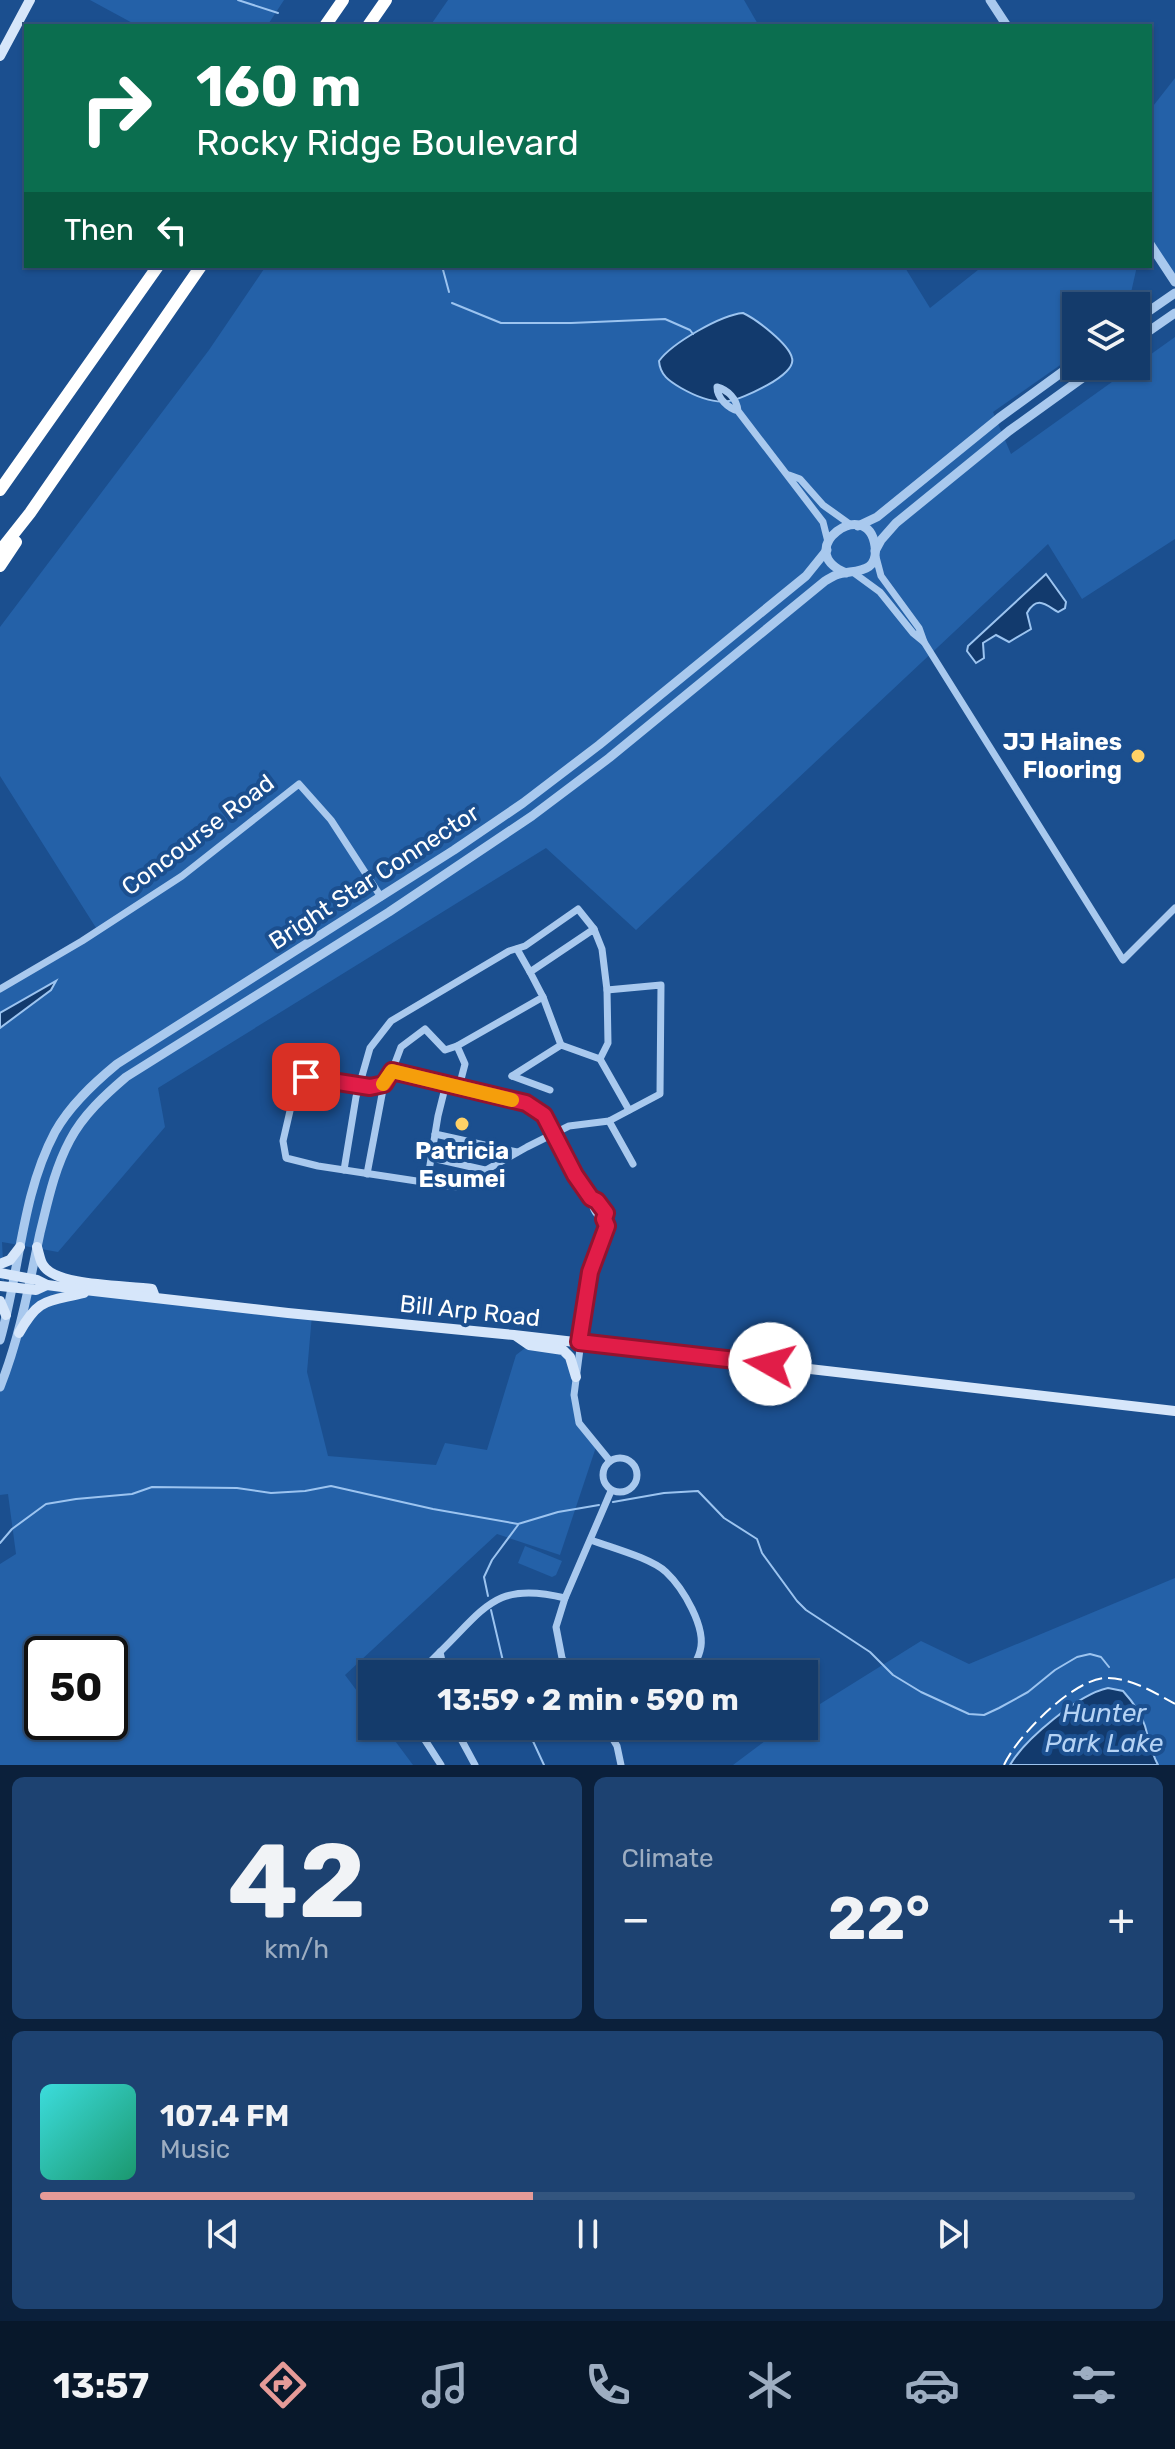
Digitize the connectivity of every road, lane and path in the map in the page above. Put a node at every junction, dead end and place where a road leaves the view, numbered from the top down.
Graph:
1 (30, 0) edge
2 (343, 0) edge
3 (386, 0) edge
4 (990, 0) edge
5 (326, 24) edge
6 (369, 24) edge
7 (1006, 24) edge
8 (0, 56) edge
9 (1152, 247) edge
10 (157, 268) edge
11 (200, 268) edge
12 (1175, 282) edge
13 (1175, 293) edge
14 (1150, 310) edge
15 (1175, 313) edge
16 (1150, 330) edge
17 (1062, 372) edge
18 (710, 379) dead end
19 (1080, 380) edge
20 (789, 475) junction
21 (0, 490) edge
22 (30, 513) junction
23 (855, 526) junction
24 (827, 546) junction
25 (0, 551) edge
26 (875, 552) junction
27 (0, 566) edge
28 (850, 573) junction
29 (924, 642) junction
30 (381, 897) junction
31 (1175, 908) edge
32 (594, 929) junction
33 (517, 949) junction
34 (530, 972) junction
35 (0, 989) edge
36 (607, 990) junction
37 (543, 997) junction
38 (561, 1045) junction
39 (457, 1046) junction
40 (600, 1059) junction
41 (392, 1071) junction
42 (384, 1084) junction
43 (446, 1084) junction
44 (360, 1085) junction
45 (459, 1087) junction
46 (550, 1090) dead end
47 (629, 1110) junction
48 (609, 1121) junction
49 (435, 1134) junction
50 (554, 1134) junction
51 (517, 1152) junction
52 (432, 1158) junction
53 (633, 1164) dead end
54 (344, 1170) junction
55 (485, 1170) junction
56 (367, 1174) junction
57 (427, 1183) junction
58 (20, 1247) junction
59 (37, 1247) junction
60 (0, 1264) edge
61 (0, 1273) edge
62 (13, 1283) junction
63 (29, 1284) junction
64 (0, 1286) edge
65 (93, 1291) junction
66 (155, 1297) junction
67 (0, 1301) edge
68 (6, 1315) junction
69 (19, 1333) junction
70 (514, 1335) junction
71 (0, 1340) edge
72 (579, 1342) junction
73 (576, 1377) junction
74 (0, 1387) edge
75 (1175, 1411) edge
76 (610, 1461) junction
77 (611, 1491) junction
78 (591, 1540) junction
79 (565, 1598) junction
80 (440, 1652) junction
81 (432, 1660) edge
82 (442, 1660) edge
83 (563, 1660) edge
84 (696, 1660) edge
85 (425, 1740) edge
86 (462, 1740) edge
87 (613, 1740) edge
88 (441, 1765) edge
89 (475, 1765) edge
90 (621, 1765) edge

1 - 8 main road
2 - 5 highway
3 - 6 highway
4 - 7 street
9 - 12 street
10 - 21 highway
11 - 22 highway
13 - 14 street
15 - 16 street
17 - 23 street
18 - 20 street
19 - 26 street
20 - 23 street
20 - 24 street
22 - 25 highway
22 - 27 highway
23 - 24 street
23 - 26 street
24 - 28 street
24 - 30 street, Bright Star Connector
26 - 28 street
26 - 29 street
28 - 29 street
28 - 59 street, Bright Star Connector
29 - 31 street
30 - 35 street, Concourse Road
30 - 58 street, Bright Star Connector
32 - 33 street
32 - 34 street
32 - 36 street
33 - 34 street
33 - 44 street
34 - 37 street
36 - 40 street
36 - 47 street
37 - 38 street
37 - 39 street
38 - 40 street
38 - 46 street
39 - 41 street
39 - 45 street
40 - 47 street
41 - 42 street
41 - 43 street
42 - 44 street
42 - 56 street
43 - 45 street
43 - 49 street
44 - 54 street
44 - 54 street
45 - 50 street
47 - 48 street
48 - 50 street
48 - 53 street
49 - 51 street
49 - 52 street
50 - 51 street
50 - 72 street
51 - 55 street
52 - 55 street
52 - 57 street
54 - 56 street
55 - 57 street
56 - 57 street
58 - 60 main road
58 - 62 street, Bright Star Connector
59 - 63 street, Bright Star Connector
59 - 66 main road
61 - 62 main road, Bill Arp Road
62 - 63 main road, Bill Arp Road
62 - 64 main road, Bill Arp Road
62 - 68 street, Bright Star Connector
63 - 65 main road, Bill Arp Road
63 - 69 street, Bright Star Connector
65 - 66 main road, Bill Arp Road
65 - 69 main road
66 - 70 main road, Bill Arp Road
67 - 68 main road
68 - 71 street, Bright Star Connector
69 - 74 street, Bright Star Connector
70 - 72 main road, Bill Arp Road
70 - 73 main road
72 - 73 street
72 - 75 main road, Bill Arp Road
73 - 76 street
76 - 77 street
76 - 77 street
77 - 78 street
78 - 79 street
78 - 84 street
79 - 80 street
79 - 83 street
80 - 81 street
80 - 82 street
85 - 88 street
86 - 89 street
87 - 90 street

